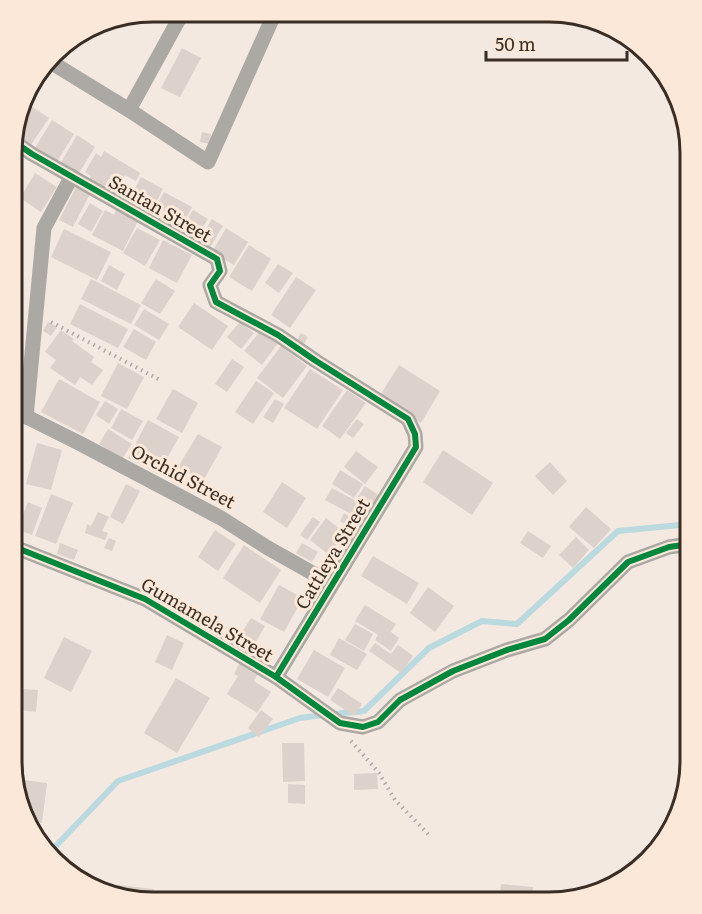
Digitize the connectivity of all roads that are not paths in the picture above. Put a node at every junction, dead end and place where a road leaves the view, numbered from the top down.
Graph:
1 (177, 23) edge
2 (270, 23) edge
3 (56, 66) edge
4 (129, 110) junction
5 (23, 148) edge
6 (72, 176) junction
7 (22, 402) edge
8 (22, 415) edge
9 (416, 447) joint
10 (679, 546) edge
11 (22, 550) edge
12 (332, 584) junction
13 (276, 677) junction

1 - 4 street
2 - 4 street
3 - 4 street
5 - 6 street, Santan Street
6 - 7 street
6 - 9 street, Santan Street
8 - 12 street, Orchid Street
9 - 12 street, Cattleya Street
10 - 13 street, Gumamela Street
11 - 13 street, Gumamela Street
12 - 13 street, Cattleya Street

